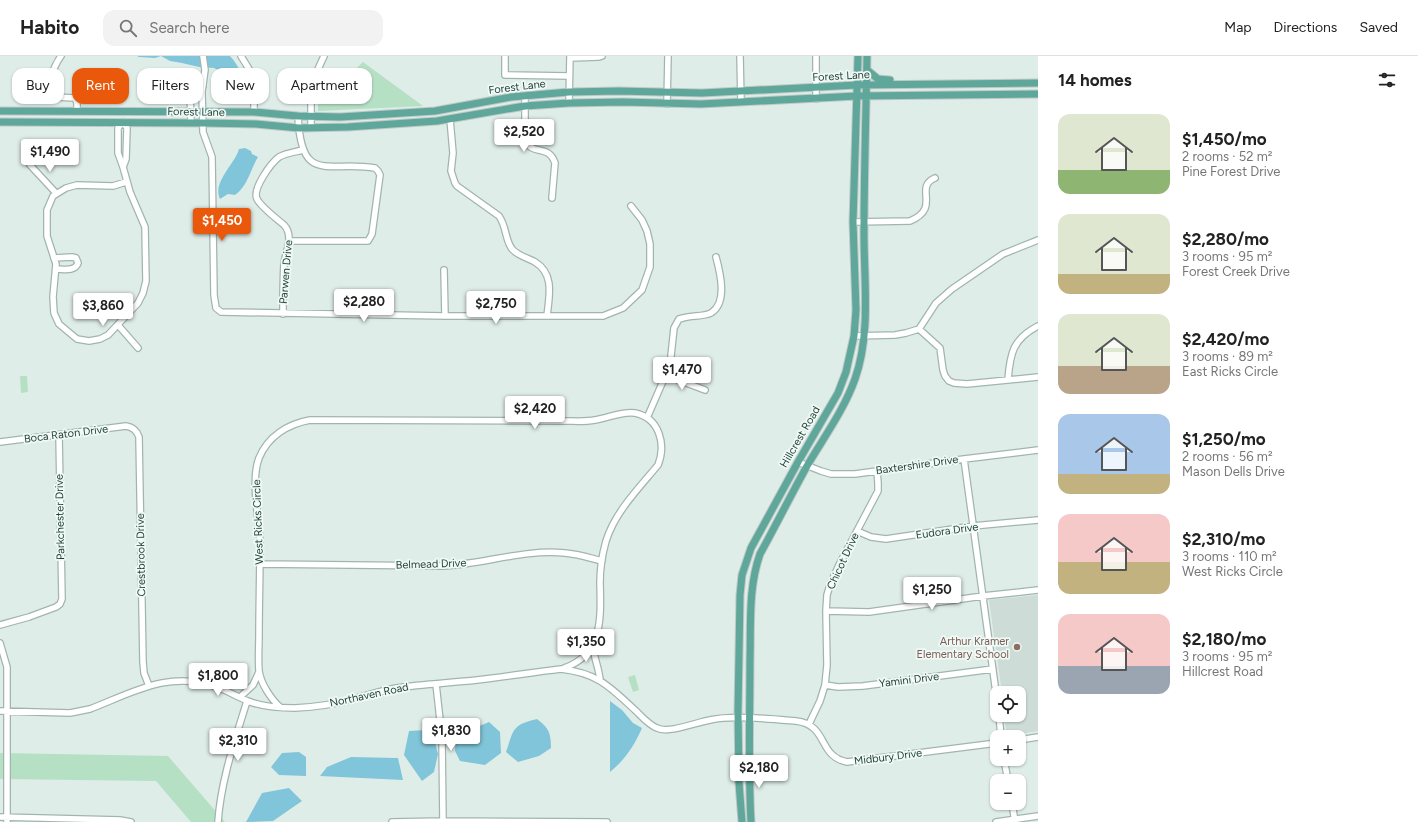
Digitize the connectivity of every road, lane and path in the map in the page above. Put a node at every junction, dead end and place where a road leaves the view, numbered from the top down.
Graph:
1 (60, 56) edge
2 (203, 56) edge
3 (241, 56) edge
4 (324, 56) edge
5 (505, 56) edge
6 (602, 56) edge
7 (668, 56) edge
8 (740, 56) edge
9 (816, 56) edge
10 (858, 56) edge
11 (867, 56) edge
12 (570, 57) edge
13 (867, 70) junction
14 (569, 76) junction
15 (995, 82) junction
16 (1038, 83) edge
17 (924, 84) junction
18 (857, 85) junction
19 (867, 85) junction
20 (203, 86) joint
21 (816, 88) junction
22 (741, 91) junction
23 (569, 92) junction
24 (667, 93) junction
25 (995, 94) junction
26 (1038, 94) edge
27 (524, 96) junction
28 (857, 96) junction
29 (867, 96) junction
30 (816, 99) junction
31 (741, 102) junction
32 (569, 103) junction
33 (191, 104) edge
34 (667, 104) junction
35 (525, 106) junction
36 (0, 111) edge
37 (16, 111) junction
38 (77, 111) junction
39 (124, 111) junction
40 (436, 111) junction
41 (192, 112) junction
42 (204, 112) junction
43 (254, 112) junction
44 (298, 116) junction
45 (311, 117) junction
46 (450, 119) junction
47 (437, 121) junction
48 (0, 122) edge
49 (16, 122) junction
50 (123, 122) junction
51 (191, 123) junction
52 (203, 123) junction
53 (299, 128) junction
54 (311, 128) junction
55 (303, 150) junction
56 (30, 164) dead end
57 (123, 167) junction
58 (935, 178) dead end
59 (126, 182) junction
60 (56, 193) junction
61 (552, 198) dead end
62 (631, 206) dead end
63 (853, 222) junction
64 (864, 222) junction
65 (1038, 240) edge
66 (289, 241) junction
67 (716, 257) dead end
68 (54, 258) junction
69 (56, 269) junction
70 (444, 270) dead end
71 (283, 314) junction
72 (445, 316) junction
73 (547, 316) junction
74 (118, 325) junction
75 (1038, 326) edge
76 (919, 329) junction
77 (854, 336) junction
78 (864, 336) junction
79 (138, 348) dead end
80 (665, 375) junction
81 (1038, 377) edge
82 (1008, 380) junction
83 (705, 390) dead end
84 (647, 418) junction
85 (131, 428) joint
86 (59, 435) junction
87 (0, 442) edge
88 (1038, 450) edge
89 (964, 458) junction
90 (798, 462) junction
91 (807, 466) junction
92 (877, 471) junction
93 (1038, 520) edge
94 (973, 526) junction
95 (857, 531) junction
96 (602, 561) junction
97 (260, 564) junction
98 (1038, 590) edge
99 (983, 596) junction
100 (826, 611) junction
101 (0, 625) edge
102 (0, 643) edge
103 (593, 646) junction
104 (561, 669) junction
105 (993, 669) junction
106 (259, 672) junction
107 (600, 680) junction
108 (436, 684) junction
109 (824, 684) junction
110 (149, 686) junction
111 (995, 686) edge
112 (240, 697) junction
113 (247, 701) junction
114 (280, 707) junction
115 (0, 711) edge
116 (7, 711) junction
117 (738, 718) junction
118 (750, 719) junction
119 (809, 724) junction
120 (1038, 737) edge
121 (1026, 739) edge
122 (990, 744) edge
123 (1013, 810) edge
124 (1038, 816) edge
125 (0, 818) edge
126 (7, 820) edge
127 (443, 821) edge
128 (1015, 821) edge
129 (132, 822) edge
130 (218, 822) edge
131 (392, 822) edge
132 (540, 822) edge
133 (607, 822) edge
134 (742, 822) edge
135 (751, 822) edge
136 (996, 822) edge

1 - 38 street
2 - 20 street
3 - 43 street
4 - 45 street
5 - 14 street
6 - 12 street
7 - 24 street
8 - 22 street
9 - 21 street
10 - 18 main road, Hillcrest Road
11 - 13 main road, Hillcrest Road
12 - 14 street
13 - 17 main road
13 - 19 main road, Hillcrest Road
14 - 23 street
15 - 16 main road, Forest Lane
15 - 17 main road, Forest Lane
15 - 25 main road
17 - 19 main road, Forest Lane
18 - 19 main road, Forest Lane
18 - 21 main road, Forest Lane
18 - 28 main road, Hillcrest Road
19 - 29 main road, Hillcrest Road
20 - 42 street
21 - 22 main road, Forest Lane
21 - 30 street
22 - 24 main road, Forest Lane
22 - 31 street
23 - 24 main road, Forest Lane
23 - 27 main road, Forest Lane
23 - 32 street
24 - 34 street
25 - 26 main road, Forest Lane
25 - 29 main road, Forest Lane
27 - 35 street
27 - 40 main road, Forest Lane
28 - 29 main road, Forest Lane
28 - 30 main road, Forest Lane
28 - 63 main road, Hillcrest Road
29 - 64 main road, Hillcrest Road
30 - 31 main road, Forest Lane
31 - 34 main road, Forest Lane
32 - 34 main road, Forest Lane
32 - 35 main road, Forest Lane
33 - 41 street
35 - 46 main road, Forest Lane
35 - 61 street
36 - 37 main road, Forest Lane
37 - 38 main road, Forest Lane
37 - 49 main road
38 - 39 main road, Forest Lane
39 - 41 main road, Forest Lane
39 - 50 main road
40 - 45 main road, Forest Lane
40 - 47 main road
41 - 42 main road, Forest Lane
41 - 51 street
42 - 43 main road, Forest Lane
42 - 52 street
43 - 44 main road, Forest Lane
44 - 45 main road, Forest Lane
44 - 53 street
45 - 54 street
46 - 47 main road, Forest Lane
46 - 73 street
47 - 54 main road, Forest Lane
48 - 49 main road, Forest Lane
49 - 50 main road, Forest Lane
50 - 51 main road, Forest Lane
50 - 57 street
50 - 57 street
51 - 52 main road, Forest Lane
52 - 53 main road, Forest Lane
52 - 71 street
53 - 54 main road, Forest Lane
53 - 55 street
55 - 66 street, Parwen Drive
55 - 66 street
56 - 60 street
57 - 59 street
58 - 64 street
59 - 60 street
59 - 74 street
60 - 68 street
62 - 73 street
63 - 64 street
63 - 77 main road, Hillcrest Road
64 - 78 main road, Hillcrest Road
65 - 76 street
66 - 71 street, Parwen Drive
67 - 80 street
68 - 69 street
68 - 69 street
69 - 74 street
70 - 72 street
71 - 72 street
72 - 73 street
74 - 79 street
75 - 82 street
76 - 78 street
76 - 82 street
77 - 78 street
77 - 90 main road, Hillcrest Road
78 - 91 main road, Hillcrest Road
80 - 83 street
80 - 84 street
81 - 82 street
84 - 96 street
84 - 97 street, West Ricks Circle
85 - 86 street, Boca Raton Drive
85 - 110 street, Crestbrook Drive
86 - 87 street, Boca Raton Drive
86 - 101 street, Parkchester Drive
88 - 89 street, Baxtershire Drive
89 - 92 street, Baxtershire Drive
89 - 94 street
90 - 91 street, Baxtershire Drive
90 - 117 main road, Hillcrest Road
91 - 92 street, Baxtershire Drive
91 - 118 main road, Hillcrest Road
92 - 95 street, Chicot Drive
93 - 94 street, Eudora Drive
94 - 95 street, Eudora Drive
94 - 99 street
95 - 100 street, Chicot Drive
96 - 97 street, Belmead Drive
96 - 103 street
97 - 106 street, West Ricks Circle
98 - 99 street
99 - 100 street
99 - 105 street
100 - 109 street, Chicot Drive
102 - 116 street
103 - 104 street
103 - 107 street
104 - 107 street, Northaven Road
104 - 108 street, Northaven Road
105 - 109 street, Yamini Drive
105 - 111 street
106 - 112 street, West Ricks Circle
106 - 114 street, West Ricks Circle
107 - 117 street, Northaven Road
108 - 114 street, Northaven Road
108 - 127 street
109 - 119 street, Chicot Drive
110 - 112 street, Northaven Road
110 - 116 street, Northaven Road
112 - 113 street, Northaven Road
113 - 114 street, Northaven Road
113 - 130 street
115 - 116 street, Northaven Road
116 - 126 street
117 - 118 street, Northaven Road
117 - 134 main road, Hillcrest Road
118 - 119 street
118 - 135 main road, Hillcrest Road
119 - 122 street, Midbury Drive
120 - 121 street
123 - 128 street
124 - 128 street
125 - 126 street
126 - 129 street
127 - 131 street
127 - 132 street
128 - 136 street
132 - 133 street

